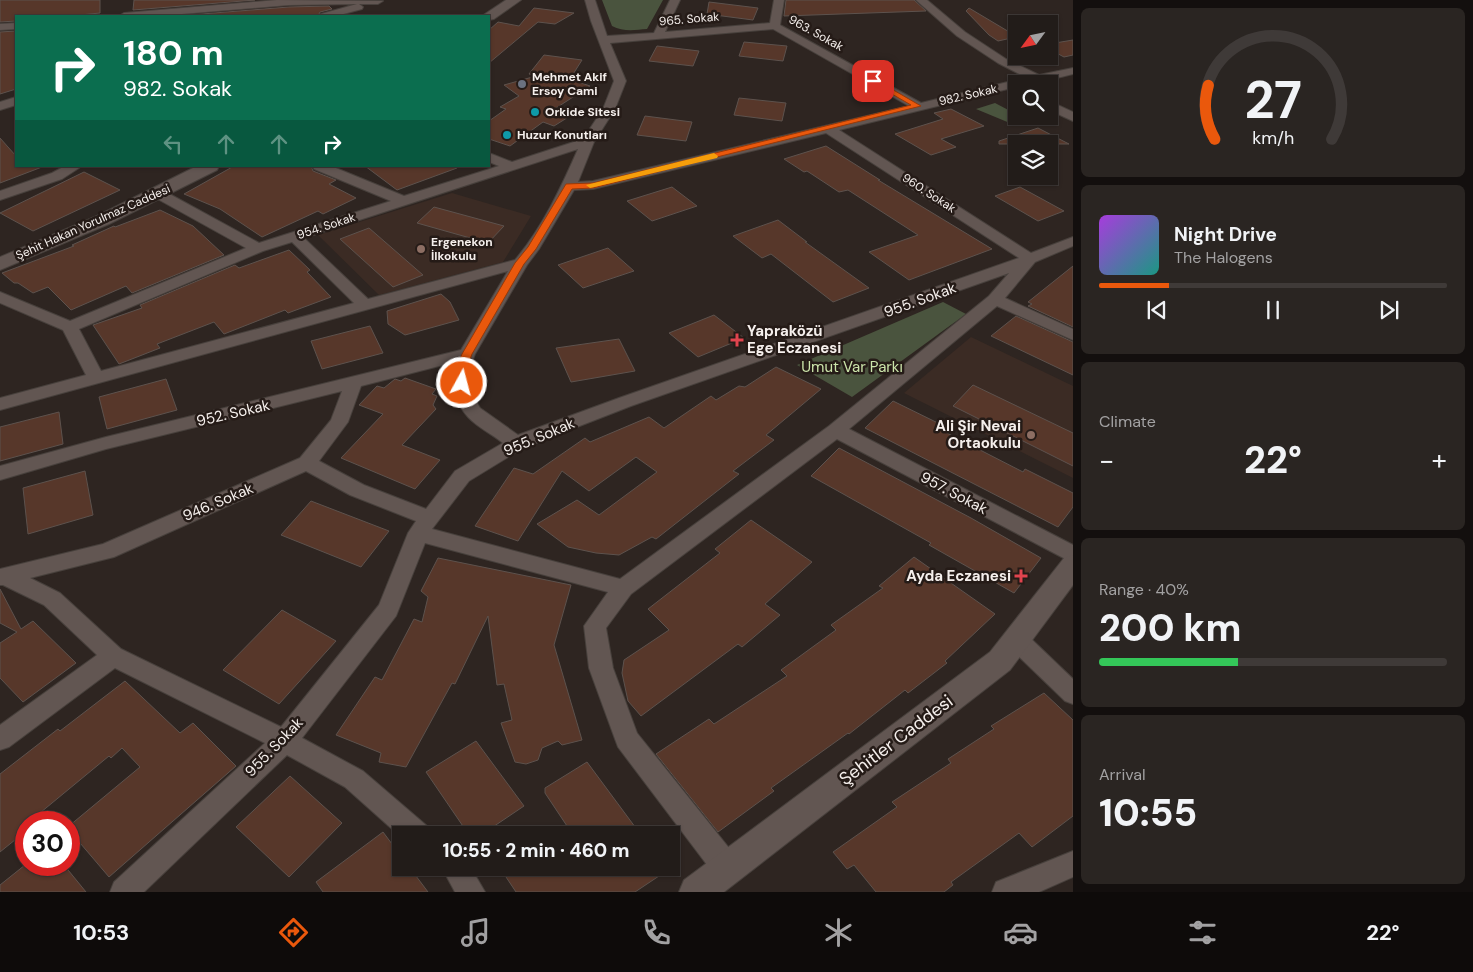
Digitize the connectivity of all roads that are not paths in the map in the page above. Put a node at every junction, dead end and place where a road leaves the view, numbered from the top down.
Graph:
1 (378, 0) edge
2 (515, 0) edge
3 (590, 0) edge
4 (675, 0) edge
5 (779, 0) edge
6 (921, 0) edge
7 (289, 1) edge
8 (123, 14) edge
9 (328, 15) edge
10 (490, 15) edge
11 (15, 26) edge
12 (775, 26) junction
13 (0, 27) edge
14 (658, 35) junction
15 (604, 40) junction
16 (1073, 71) edge
17 (1029, 75) edge
18 (1055, 75) edge
19 (1008, 87) edge
20 (15, 101) edge
21 (0, 106) edge
22 (918, 106) junction
23 (1058, 110) edge
24 (1073, 117) edge
25 (827, 128) junction
26 (588, 142) junction
27 (490, 157) edge
28 (74, 167) edge
29 (209, 167) edge
30 (321, 167) edge
31 (512, 167) junction
32 (569, 186) junction
33 (159, 194) junction
34 (0, 196) edge
35 (403, 201) junction
36 (294, 236) junction
37 (1071, 243) edge
38 (258, 248) junction
39 (1030, 259) junction
40 (520, 263) junction
41 (0, 264) edge
42 (0, 297) edge
43 (995, 299) junction
44 (366, 306) junction
45 (70, 327) junction
46 (1073, 334) edge
47 (467, 354) junction
48 (96, 378) junction
49 (353, 384) junction
50 (0, 404) edge
51 (836, 430) junction
52 (516, 443) junction
53 (307, 463) junction
54 (0, 473) edge
55 (424, 526) junction
56 (1073, 555) edge
57 (1073, 565) edge
58 (3, 577) edge
59 (623, 588) junction
60 (1016, 640) junction
61 (113, 656) junction
62 (1073, 694) edge
63 (0, 739) edge
64 (285, 740) junction
65 (408, 826) edge
66 (1073, 864) edge
67 (727, 868) junction
68 (460, 876) edge
69 (124, 892) edge
70 (471, 892) edge
71 (696, 892) edge
72 (1006, 892) edge

1 - 7 street
1 - 9 street
2 - 10 street
3 - 15 street
4 - 14 street
5 - 12 street, 963. Sokak
6 - 17 street
7 - 8 street
11 - 13 street
12 - 14 street, 965. Sokak
12 - 22 street, 963. Sokak
14 - 15 street, 965. Sokak
15 - 26 street
16 - 18 street, 982. Sokak
19 - 22 street, 982. Sokak
20 - 21 street
22 - 25 street, 982. Sokak
23 - 24 street
25 - 32 street, 982. Sokak
25 - 39 street, 960. Sokak
26 - 31 street, 954. Sokak
26 - 32 street
27 - 31 street
28 - 34 street
29 - 33 street, Şehit Hakan Yorulmaz Caddesi
30 - 35 street
31 - 35 street, 954. Sokak
32 - 40 street
33 - 38 street
33 - 41 street, Şehit Hakan Yorulmaz Caddesi
35 - 36 street, 954. Sokak
36 - 38 street, 954. Sokak
36 - 44 street
37 - 39 street, 955. Sokak
38 - 45 street, 954. Sokak
39 - 43 street
39 - 52 street, 955. Sokak
40 - 44 street
40 - 47 street
42 - 45 street
43 - 46 street
43 - 51 street
44 - 48 street
45 - 48 street
47 - 49 street, 952. Sokak
47 - 52 street
48 - 50 street
49 - 53 street
49 - 54 street, 952. Sokak
51 - 56 street, 957. Sokak
51 - 59 street
52 - 55 street, 955. Sokak
53 - 55 street
53 - 58 street, 946. Sokak
55 - 59 street
55 - 64 street, 955. Sokak
57 - 60 street, Şehitler Caddesi
58 - 61 street
59 - 67 street
60 - 62 street
60 - 67 street, Şehitler Caddesi
61 - 63 street
61 - 64 street
64 - 65 street
64 - 69 street, 955. Sokak
66 - 72 street
67 - 71 street, Şehitler Caddesi
68 - 70 street

